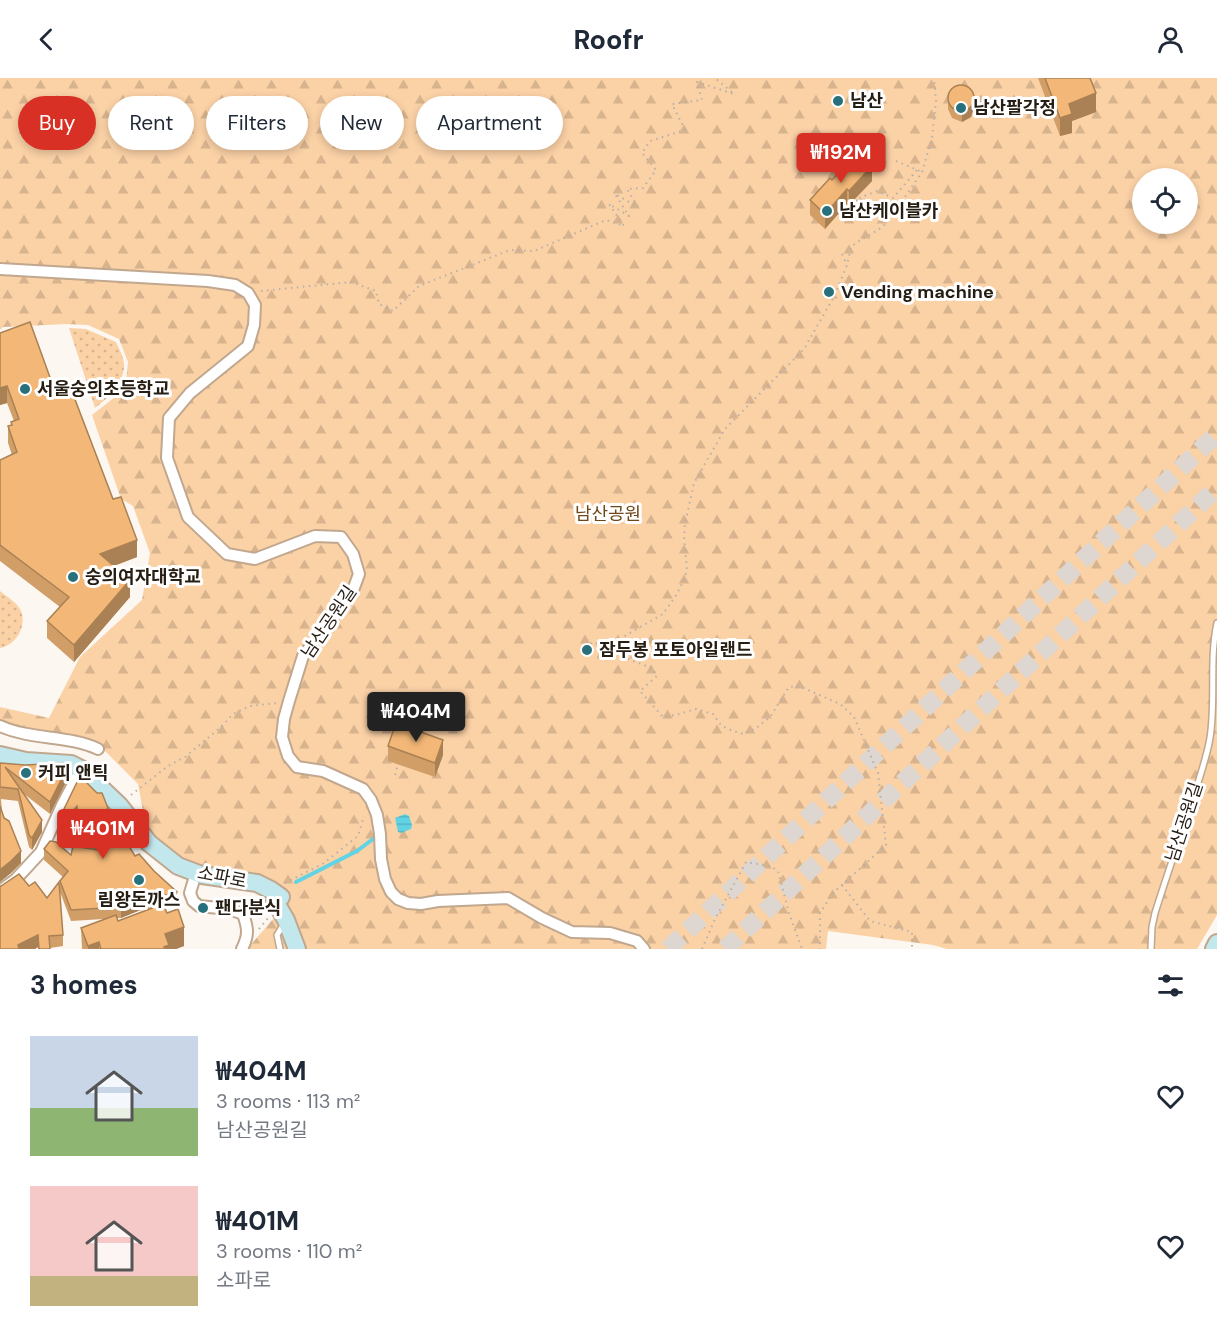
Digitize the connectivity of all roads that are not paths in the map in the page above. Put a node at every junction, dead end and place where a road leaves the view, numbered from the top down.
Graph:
1 (0, 269) edge
2 (1217, 623) edge
3 (0, 726) edge
4 (98, 749) dead end
5 (0, 755) edge
6 (81, 769) junction
7 (196, 873) junction
8 (0, 891) edge
9 (286, 920) junction
10 (1217, 943) edge
11 (245, 944) edge
12 (280, 949) edge
13 (297, 949) edge
14 (644, 949) edge
15 (1151, 949) edge
16 (1214, 949) edge

1 - 14 street, 남산공원길
2 - 15 lane, 남산공원길
3 - 4 street
5 - 6 street
6 - 7 street, 소파로
6 - 8 street
7 - 9 street, 소파로
7 - 11 street
9 - 12 lane
9 - 13 street
10 - 16 street

